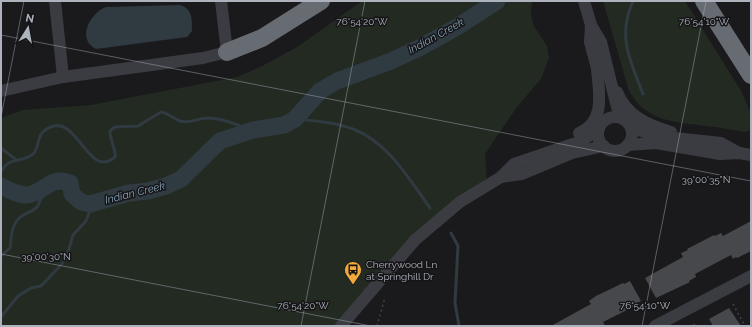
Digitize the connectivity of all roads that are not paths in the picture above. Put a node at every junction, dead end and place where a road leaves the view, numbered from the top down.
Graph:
1 (55, 1) edge
2 (220, 1) edge
3 (321, 1) edge
4 (584, 1) edge
5 (704, 1) edge
6 (591, 25) junction
7 (227, 52) junction
8 (597, 69) junction
9 (751, 75) edge
10 (63, 77) junction
11 (610, 77) junction
12 (1, 91) edge
13 (627, 123) junction
14 (602, 124) junction
15 (695, 139) junction
16 (628, 145) junction
17 (604, 146) junction
18 (745, 154) edge
19 (539, 155) junction
20 (501, 177) junction
21 (751, 276) edge
22 (341, 326) edge
23 (654, 326) edge

1 - 10 street
2 - 7 street
3 - 7 highway
4 - 6 street
5 - 9 highway
6 - 8 street
6 - 11 street
7 - 10 street
8 - 14 street
8 - 19 street
10 - 12 street
11 - 13 street
11 - 15 street
13 - 14 street
13 - 15 street
13 - 16 street
14 - 17 street
14 - 19 street
15 - 18 street
16 - 17 street
16 - 18 street
17 - 20 street
19 - 20 street
20 - 22 street
21 - 23 street

